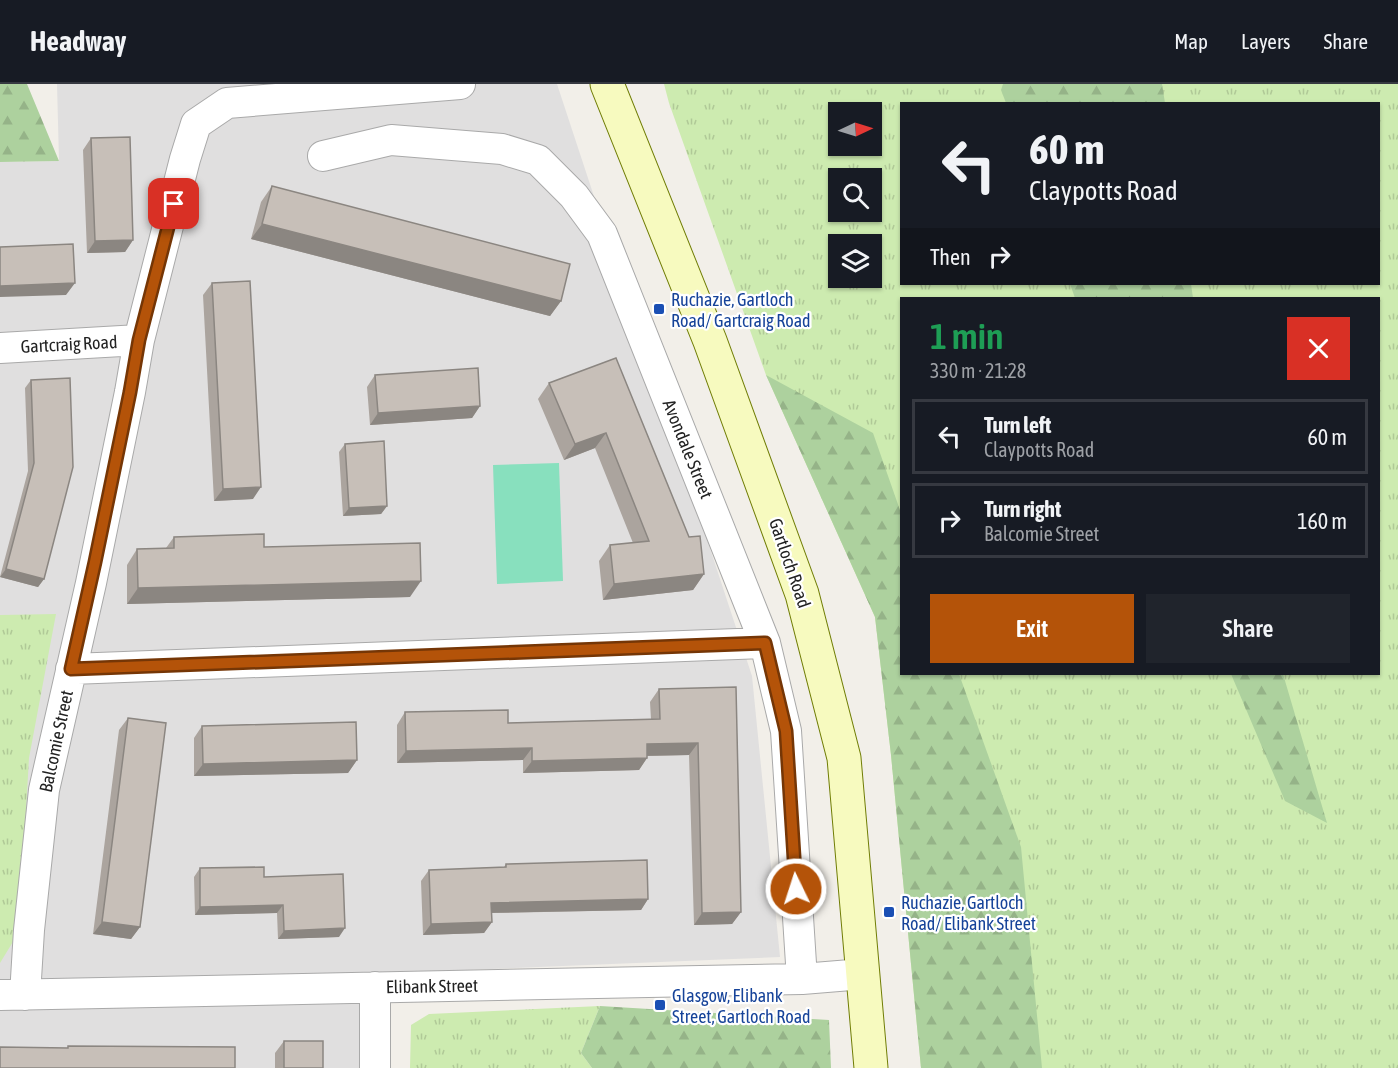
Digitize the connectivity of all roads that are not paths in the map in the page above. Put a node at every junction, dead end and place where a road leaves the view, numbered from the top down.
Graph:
1 (460, 84) edge
2 (607, 84) edge
3 (390, 90) junction
4 (223, 94) edge
5 (391, 140) junction
6 (323, 156) dead end
7 (139, 340) junction
8 (0, 348) edge
9 (765, 643) junction
10 (71, 669) junction
11 (863, 974) junction
12 (802, 979) junction
13 (375, 987) junction
14 (13, 995) edge
15 (375, 1068) edge
16 (871, 1068) edge

1 - 3 street, Balcomie Street
2 - 11 main road, Gartloch Road
3 - 4 street, Balcomie Street
3 - 5 street
4 - 7 street, Balcomie Street
5 - 6 street, Avondale Street
5 - 9 street, Avondale Street
7 - 8 street, Gartcraig Road
7 - 10 street, Balcomie Street
9 - 10 street
9 - 12 street, Avondale Street
10 - 14 street, Balcomie Street
11 - 12 street, Elibank Street
11 - 16 main road, Gartloch Road
12 - 13 street, Elibank Street
13 - 14 street, Elibank Street
13 - 15 street

